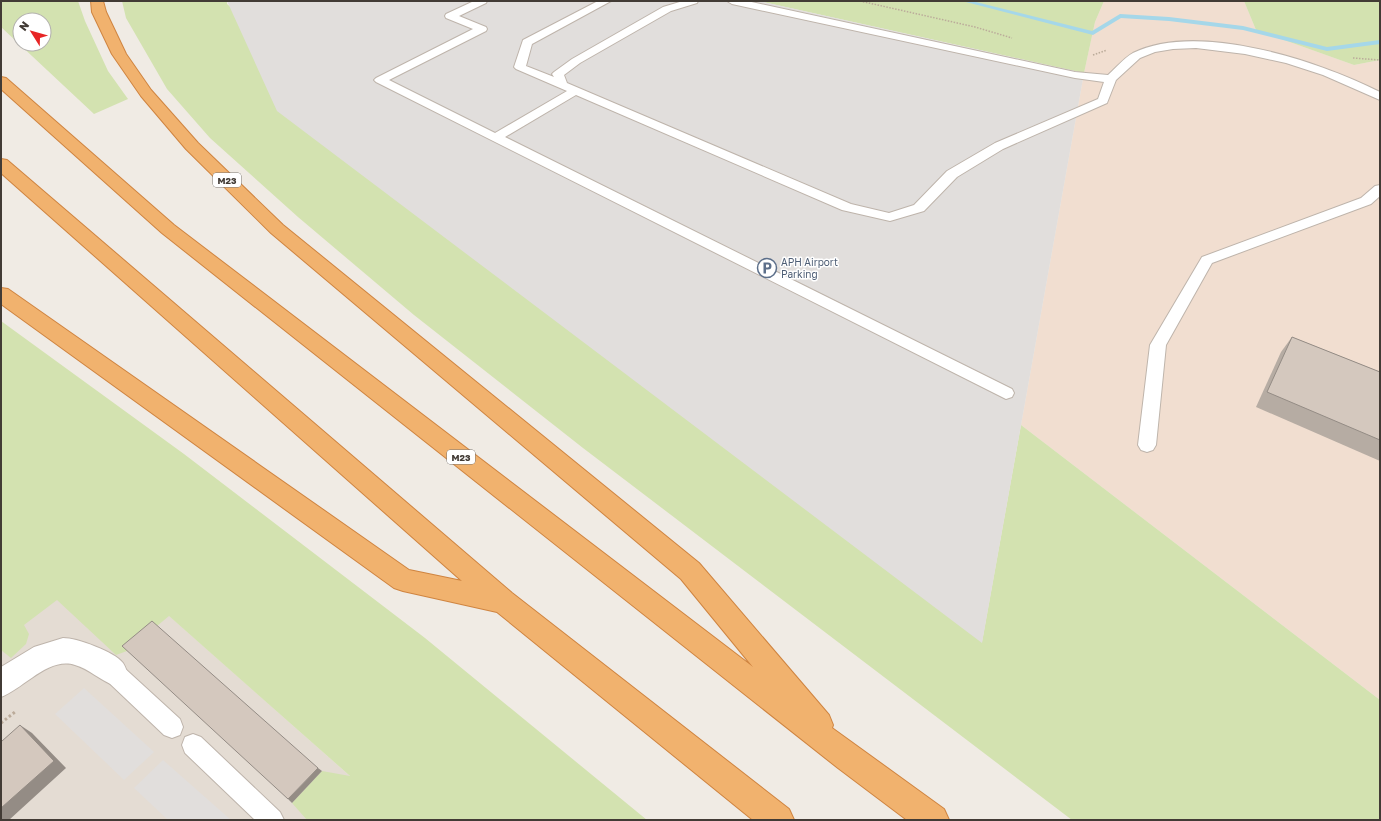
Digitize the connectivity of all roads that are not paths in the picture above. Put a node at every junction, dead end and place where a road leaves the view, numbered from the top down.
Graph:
1 (97, 1) edge
2 (482, 1) edge
3 (606, 1) edge
4 (693, 1) edge
5 (732, 1) edge
6 (1111, 79) junction
7 (1, 81) edge
8 (562, 85) junction
9 (575, 91) junction
10 (1380, 97) edge
11 (495, 138) junction
12 (1, 164) edge
13 (1380, 189) edge
14 (1, 294) edge
15 (1006, 393) dead end
16 (1147, 445) dead end
17 (503, 601) junction
18 (113, 672) joint
19 (1, 684) edge
20 (172, 727) dead end
21 (193, 745) dead end
22 (848, 758) junction
23 (272, 820) edge
24 (778, 820) edge
25 (933, 820) edge

1 - 22 highway, M23
2 - 11 lane
3 - 8 lane
4 - 8 lane
5 - 6 lane
6 - 9 lane
6 - 10 lane
7 - 22 highway, M23
8 - 9 lane
9 - 11 lane
11 - 15 lane
12 - 17 highway
13 - 16 lane
14 - 17 highway
17 - 24 highway
18 - 19 street
18 - 20 lane
21 - 23 lane
22 - 25 highway, M23

